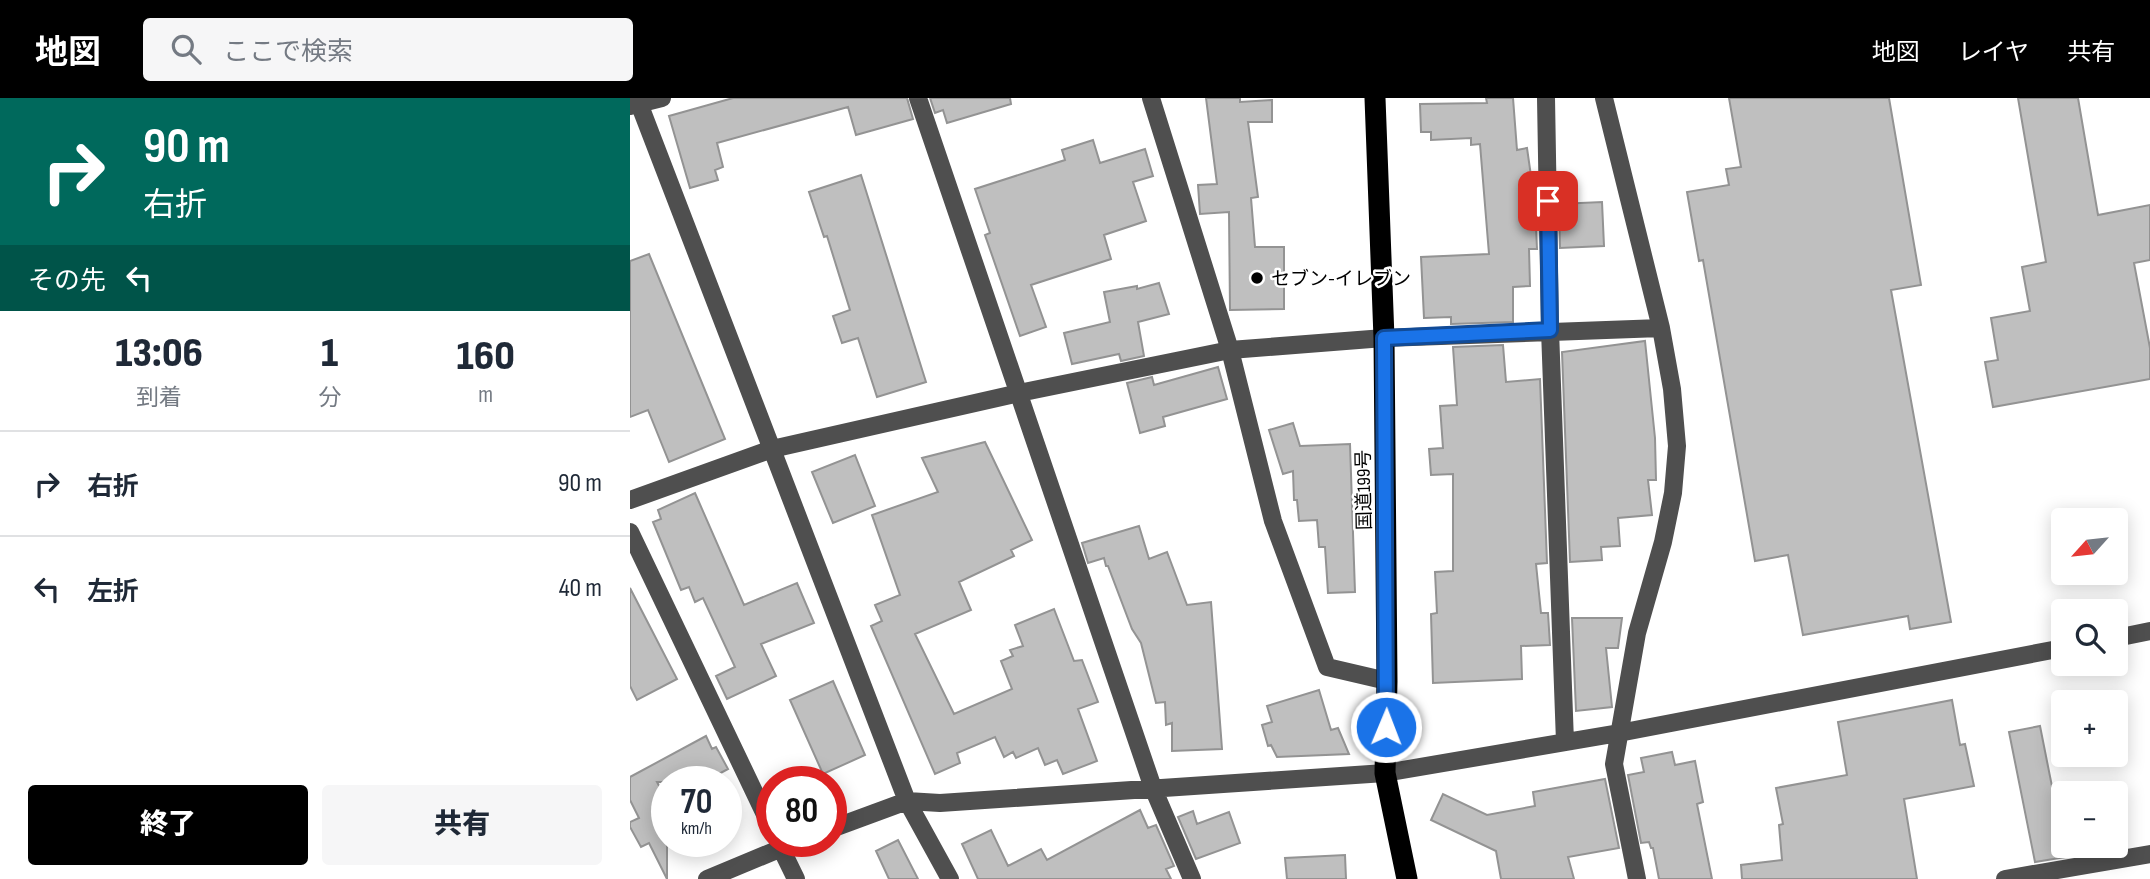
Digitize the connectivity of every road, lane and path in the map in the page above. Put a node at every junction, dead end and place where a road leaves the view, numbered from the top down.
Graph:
1 (662, 98) edge
2 (918, 98) edge
3 (1151, 98) edge
4 (1375, 98) edge
5 (1546, 98) edge
6 (1604, 98) edge
7 (636, 103) edge
8 (1661, 328) junction
9 (1550, 330) junction
10 (1384, 338) junction
11 (1230, 350) junction
12 (1019, 393) junction
13 (772, 449) junction
14 (630, 500) edge
15 (630, 532) edge
16 (2150, 631) edge
17 (2128, 636) edge
18 (2051, 650) edge
19 (1387, 681) junction
20 (1619, 733) junction
21 (1565, 742) junction
22 (1385, 773) junction
23 (1153, 788) junction
24 (756, 796) edge
25 (906, 801) junction
26 (847, 823) edge
27 (2150, 854) edge
28 (756, 857) edge
29 (789, 857) edge
30 (2100, 872) edge
31 (707, 879) edge
32 (796, 879) edge
33 (950, 879) edge
34 (1192, 879) edge
35 (1407, 879) edge
36 (1637, 879) edge
37 (2004, 879) edge

1 - 7 street
2 - 12 street
3 - 11 street
4 - 10 highway, 国道199号
5 - 9 street
6 - 8 street
7 - 13 street
8 - 9 street
8 - 20 street
9 - 10 street
9 - 21 street
10 - 11 street
10 - 19 highway, 国道199号
11 - 12 street
11 - 19 street
12 - 13 street
12 - 23 street
13 - 14 street
13 - 25 street
15 - 24 street
16 - 17 street
18 - 20 street
19 - 22 highway, 国道199号
20 - 21 street
20 - 36 street
21 - 22 street
22 - 23 street
22 - 35 highway, 国道199号
23 - 25 street
23 - 34 street
25 - 26 street
25 - 33 street
27 - 30 street
28 - 31 street
29 - 32 street
30 - 37 street

